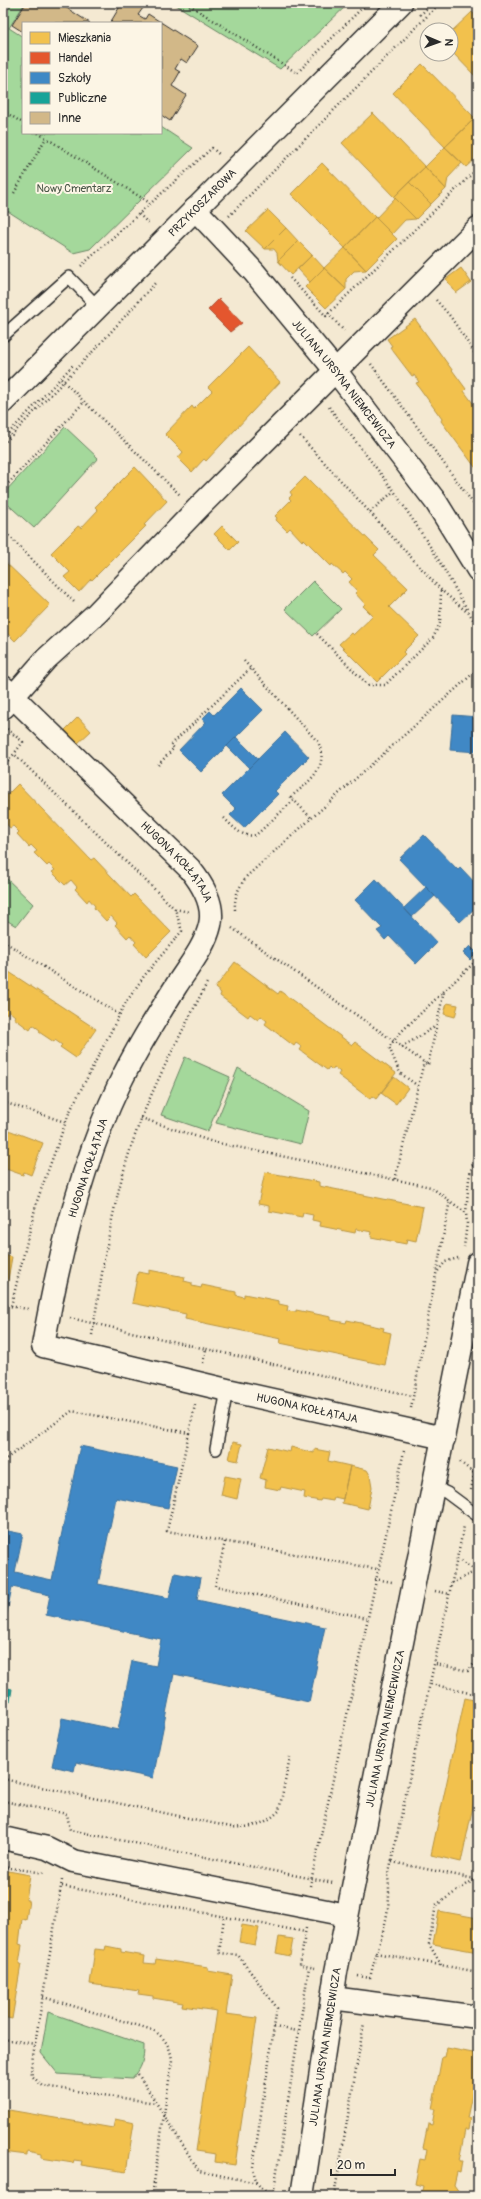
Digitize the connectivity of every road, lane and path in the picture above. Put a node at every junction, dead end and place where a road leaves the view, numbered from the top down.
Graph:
1 (186, 3) edge
2 (367, 3) edge
3 (401, 3) edge
4 (440, 3) edge
5 (3, 111) edge
6 (22, 122) edge
7 (40, 134) edge
8 (46, 138) junction
9 (212, 148) dead end
10 (478, 168) edge
11 (14, 193) dead end
12 (150, 203) junction
13 (195, 209) junction
14 (235, 221) dead end
15 (223, 222) junction
16 (478, 228) edge
17 (69, 277) junction
18 (289, 277) dead end
19 (434, 299) dead end
20 (98, 307) junction
21 (328, 314) junction
22 (3, 336) edge
23 (358, 347) junction
24 (478, 358) edge
25 (335, 370) junction
26 (61, 379) dead end
27 (313, 393) junction
28 (3, 402) edge
29 (84, 402) junction
30 (299, 434) dead end
31 (3, 489) edge
32 (394, 491) junction
33 (183, 498) dead end
34 (478, 510) edge
35 (370, 512) junction
36 (3, 530) edge
37 (478, 570) edge
38 (441, 590) junction
39 (78, 606) dead end
40 (469, 614) junction
41 (478, 628) edge
42 (317, 634) dead end
43 (244, 661) dead end
44 (251, 668) junction
45 (478, 669) edge
46 (6, 697) edge
47 (3, 726) edge
48 (14, 754) junction
49 (158, 765) dead end
50 (3, 768) edge
51 (294, 800) junction
52 (224, 818) dead end
53 (311, 818) junction
54 (235, 916) dead end
55 (234, 922) dead end
56 (232, 928) junction
57 (230, 934) dead end
58 (3, 941) edge
59 (478, 959) edge
60 (211, 975) dead end
61 (444, 991) junction
62 (120, 1015) junction
63 (437, 1026) junction
64 (393, 1040) junction
65 (402, 1047) junction
66 (424, 1062) junction
67 (418, 1086) junction
68 (3, 1102) edge
69 (142, 1118) junction
70 (65, 1122) junction
71 (478, 1141) edge
72 (472, 1166) junction
73 (478, 1167) edge
74 (395, 1179) junction
75 (450, 1200) junction
76 (466, 1213) junction
77 (470, 1257) edge
78 (3, 1305) edge
79 (11, 1306) junction
80 (48, 1312) junction
81 (94, 1324) junction
82 (206, 1349) junction
83 (89, 1357) junction
84 (199, 1384) junction
85 (228, 1390) junction
86 (413, 1396) junction
87 (407, 1430) junction
88 (189, 1433) junction
89 (444, 1438) junction
90 (216, 1449) dead end
91 (478, 1454) edge
92 (3, 1461) edge
93 (434, 1487) junction
94 (468, 1507) junction
95 (478, 1516) edge
96 (225, 1542) junction
97 (457, 1559) junction
98 (377, 1569) junction
99 (477, 1572) edge
100 (452, 1583) junction
101 (367, 1618) junction
102 (478, 1659) edge
103 (436, 1664) junction
104 (431, 1684) junction
105 (478, 1695) edge
106 (290, 1757) dead end
107 (3, 1779) edge
108 (3, 1801) edge
109 (70, 1830) junction
110 (3, 1838) edge
111 (66, 1858) junction
112 (392, 1862) junction
113 (3, 1866) edge
114 (48, 1874) dead end
115 (312, 1878) junction
116 (477, 1878) edge
117 (62, 1886) junction
118 (353, 1886) junction
119 (306, 1906) junction
120 (347, 1915) junction
121 (224, 1918) junction
122 (305, 1932) junction
123 (376, 1953) junction
124 (442, 1965) junction
125 (478, 1972) edge
126 (43, 1997) junction
127 (332, 1998) junction
128 (366, 2003) junction
129 (478, 2017) edge
130 (274, 2028) junction
131 (298, 2031) junction
132 (3, 2039) edge
133 (35, 2044) junction
134 (138, 2074) dead end
135 (156, 2103) junction
136 (163, 2114) junction
137 (256, 2183) junction
138 (273, 2195) edge
139 (152, 2196) edge
140 (302, 2196) edge
141 (334, 2196) edge

1 - 2 path
3 - 13 street, PRZYKOSZAROWA
4 - 15 path
5 - 6 path
7 - 8 path
8 - 11 path
8 - 12 path
9 - 12 path
10 - 21 path
12 - 17 path
13 - 15 street, JULIANA URSYNA NIEMCEWICZA
13 - 20 street, PRZYKOSZAROWA
14 - 15 path
15 - 25 street, JULIANA URSYNA NIEMCEWICZA
16 - 23 street
17 - 20 lane
17 - 22 lane
18 - 21 path
19 - 24 path
20 - 28 street, PRZYKOSZAROWA
21 - 23 path
23 - 25 street
23 - 34 path
25 - 27 street
25 - 37 street, JULIANA URSYNA NIEMCEWICZA
26 - 29 path
27 - 32 path
27 - 46 street
29 - 31 path
29 - 33 path
30 - 35 path
32 - 35 path
32 - 40 path
35 - 38 path
36 - 39 path
38 - 40 path
38 - 42 path
40 - 41 path
43 - 44 path
44 - 49 path
44 - 51 path
45 - 53 path
46 - 80 street, HUGONA KOŁŁĄTAJA
47 - 48 path
48 - 50 path
48 - 62 path
51 - 52 path
51 - 53 path
53 - 54 path
55 - 56 path
56 - 57 path
56 - 64 path
58 - 62 path
59 - 61 path
60 - 69 path
61 - 63 path
61 - 64 path
62 - 70 path
63 - 65 path
63 - 66 path
64 - 65 path
64 - 67 path
65 - 66 path
66 - 67 path
67 - 74 path
68 - 70 path
69 - 74 path
69 - 81 path
70 - 79 path
71 - 72 path
72 - 73 path
72 - 76 path
74 - 75 path
75 - 76 path
75 - 86 path
76 - 77 path
77 - 89 street, JULIANA URSYNA NIEMCEWICZA
78 - 79 path
79 - 80 path
80 - 81 path
80 - 83 street, HUGONA KOŁŁĄTAJA
81 - 82 path
81 - 83 path
82 - 84 path
82 - 86 path
83 - 84 street, HUGONA KOŁŁĄTAJA
84 - 85 street, HUGONA KOŁŁĄTAJA
84 - 88 path
85 - 87 street, HUGONA KOŁŁĄTAJA
85 - 90 lane
86 - 87 path
87 - 89 street, HUGONA KOŁŁĄTAJA
87 - 98 path
88 - 92 path
88 - 96 path
89 - 93 street, JULIANA URSYNA NIEMCEWICZA
91 - 94 path
93 - 94 lane
93 - 118 street, JULIANA URSYNA NIEMCEWICZA
94 - 95 lane
94 - 97 path
96 - 98 path
96 - 101 path
97 - 99 path
97 - 100 path
98 - 101 path
99 - 100 path
100 - 103 path
101 - 115 path
102 - 103 path
103 - 104 path
104 - 105 path
104 - 112 path
106 - 107 path
108 - 109 path
109 - 111 path
109 - 115 path
110 - 111 street
111 - 117 path
111 - 119 street
112 - 116 path
112 - 123 path
113 - 114 path
115 - 118 path
115 - 119 path
116 - 124 path
117 - 121 path
117 - 126 path
118 - 120 street, JULIANA URSYNA NIEMCEWICZA
119 - 120 street
119 - 122 path
120 - 127 street, JULIANA URSYNA NIEMCEWICZA
121 - 122 path
121 - 130 path
122 - 131 path
123 - 124 path
123 - 128 path
124 - 125 path
126 - 133 path
126 - 136 path
127 - 128 street
127 - 140 street, JULIANA URSYNA NIEMCEWICZA
128 - 129 street
128 - 141 path
130 - 131 path
130 - 137 path
131 - 138 path
132 - 133 path
133 - 135 path
134 - 135 path
135 - 136 path
136 - 137 path
136 - 139 path
137 - 138 path

